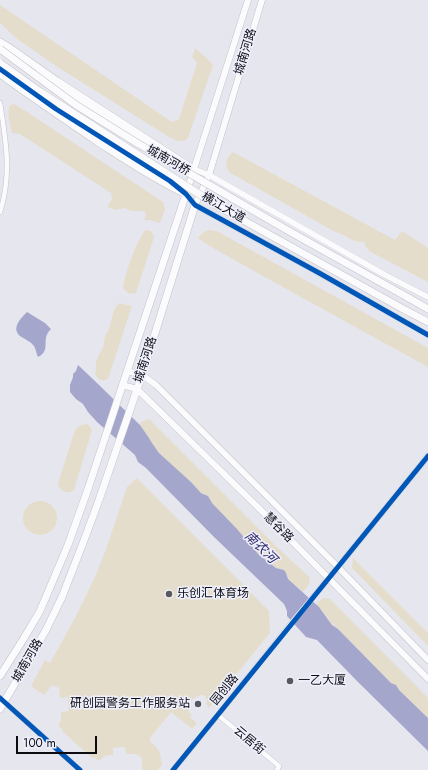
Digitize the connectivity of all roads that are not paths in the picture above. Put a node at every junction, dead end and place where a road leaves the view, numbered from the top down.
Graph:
1 (248, 0) edge
2 (262, 0) edge
3 (0, 42) edge
4 (0, 47) edge
5 (0, 63) edge
6 (0, 69) edge
7 (0, 74) edge
8 (0, 104) edge
9 (193, 169) junction
10 (209, 174) junction
11 (186, 194) junction
12 (195, 205) junction
13 (0, 212) edge
14 (428, 297) edge
15 (428, 309) edge
16 (428, 322) edge
17 (428, 335) edge
18 (127, 371) junction
19 (142, 374) junction
20 (122, 385) junction
21 (137, 388) junction
22 (428, 456) edge
23 (338, 567) junction
24 (329, 578) junction
25 (428, 660) edge
26 (0, 676) edge
27 (428, 679) edge
28 (1, 703) edge
29 (218, 715) junction
30 (278, 768) edge
31 (80, 770) edge
32 (173, 770) edge

1 - 9 main road, 城南河路
2 - 10 main road, 城南河路
3 - 9 main road
4 - 9 street, 横江大道
4 - 15 main road, 城南河桥, bridge
5 - 16 main road, 城南河桥, bridge
6 - 11 street, 横江大道
7 - 11 main road
8 - 13 street
9 - 10 street, 横江大道
9 - 11 main road, 城南河路
10 - 12 main road, 城南河路
10 - 14 street, 横江大道
11 - 12 street, 横江大道
11 - 18 main road, 城南河路
12 - 17 street, 横江大道
12 - 19 main road, 城南河路
18 - 19 main road, 慧谷路
18 - 20 main road, 城南河路
19 - 21 main road, 城南河路
19 - 23 main road, 慧谷路
20 - 21 main road
20 - 26 main road, 城南河路
21 - 24 main road, 慧谷路
21 - 28 main road, 城南河路
22 - 23 street
23 - 24 street
23 - 25 main road, 慧谷路
24 - 27 main road, 慧谷路
24 - 29 street, 园创路
28 - 31 street
29 - 30 street, 云居街
29 - 32 street, 园创路

